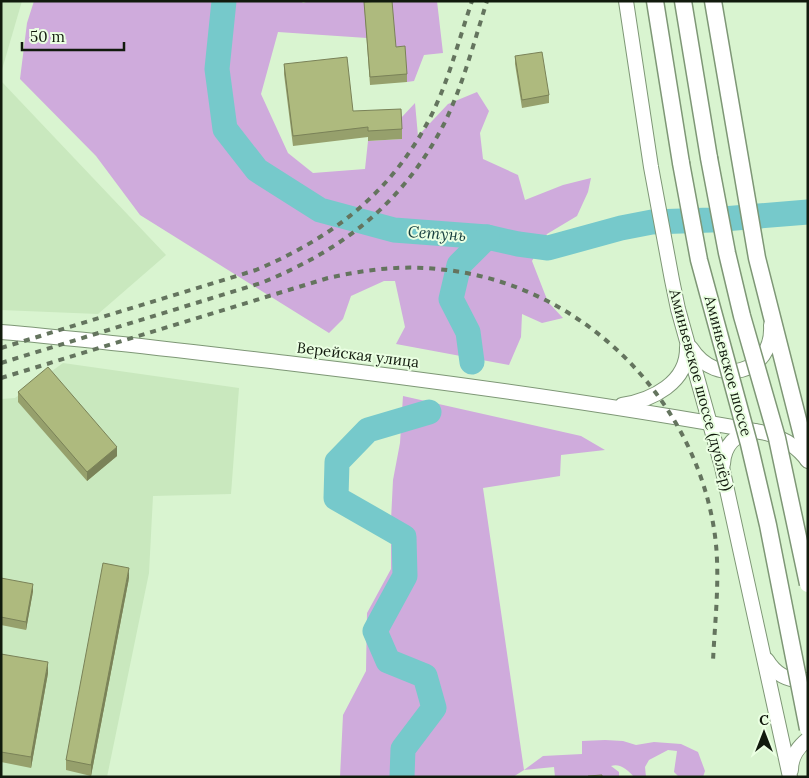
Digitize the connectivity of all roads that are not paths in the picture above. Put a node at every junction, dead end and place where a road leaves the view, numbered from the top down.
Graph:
1 (626, 1) edge
2 (655, 1) edge
3 (682, 1) edge
4 (713, 1) edge
5 (771, 319) junction
6 (1, 332) edge
7 (687, 341) junction
8 (614, 406) junction
9 (709, 422) junction
10 (757, 431) junction
11 (808, 460) edge
12 (722, 468) junction
13 (808, 584) edge
14 (764, 655) junction
15 (808, 680) edge
16 (808, 729) edge
17 (808, 739) edge
18 (791, 777) edge

1 - 7 street, Аминьевское шоссе (дублёр)
2 - 16 main road, Аминьевское шоссе, bridge
3 - 13 main road, Аминьевское шоссе, bridge
4 - 5 main road
5 - 7 street
5 - 11 main road
6 - 8 street, Верейская улица
7 - 8 street
7 - 9 street, Аминьевское шоссе (дублёр)
8 - 9 street, Верейская улица
9 - 10 street, Верейская улица
9 - 12 street, Аминьевское шоссе (дублёр)
10 - 11 street, Верейская улица
10 - 12 street
12 - 14 street, Аминьевское шоссе (дублёр)
14 - 15 street
14 - 18 street, Аминьевское шоссе (дублёр)
17 - 18 street

